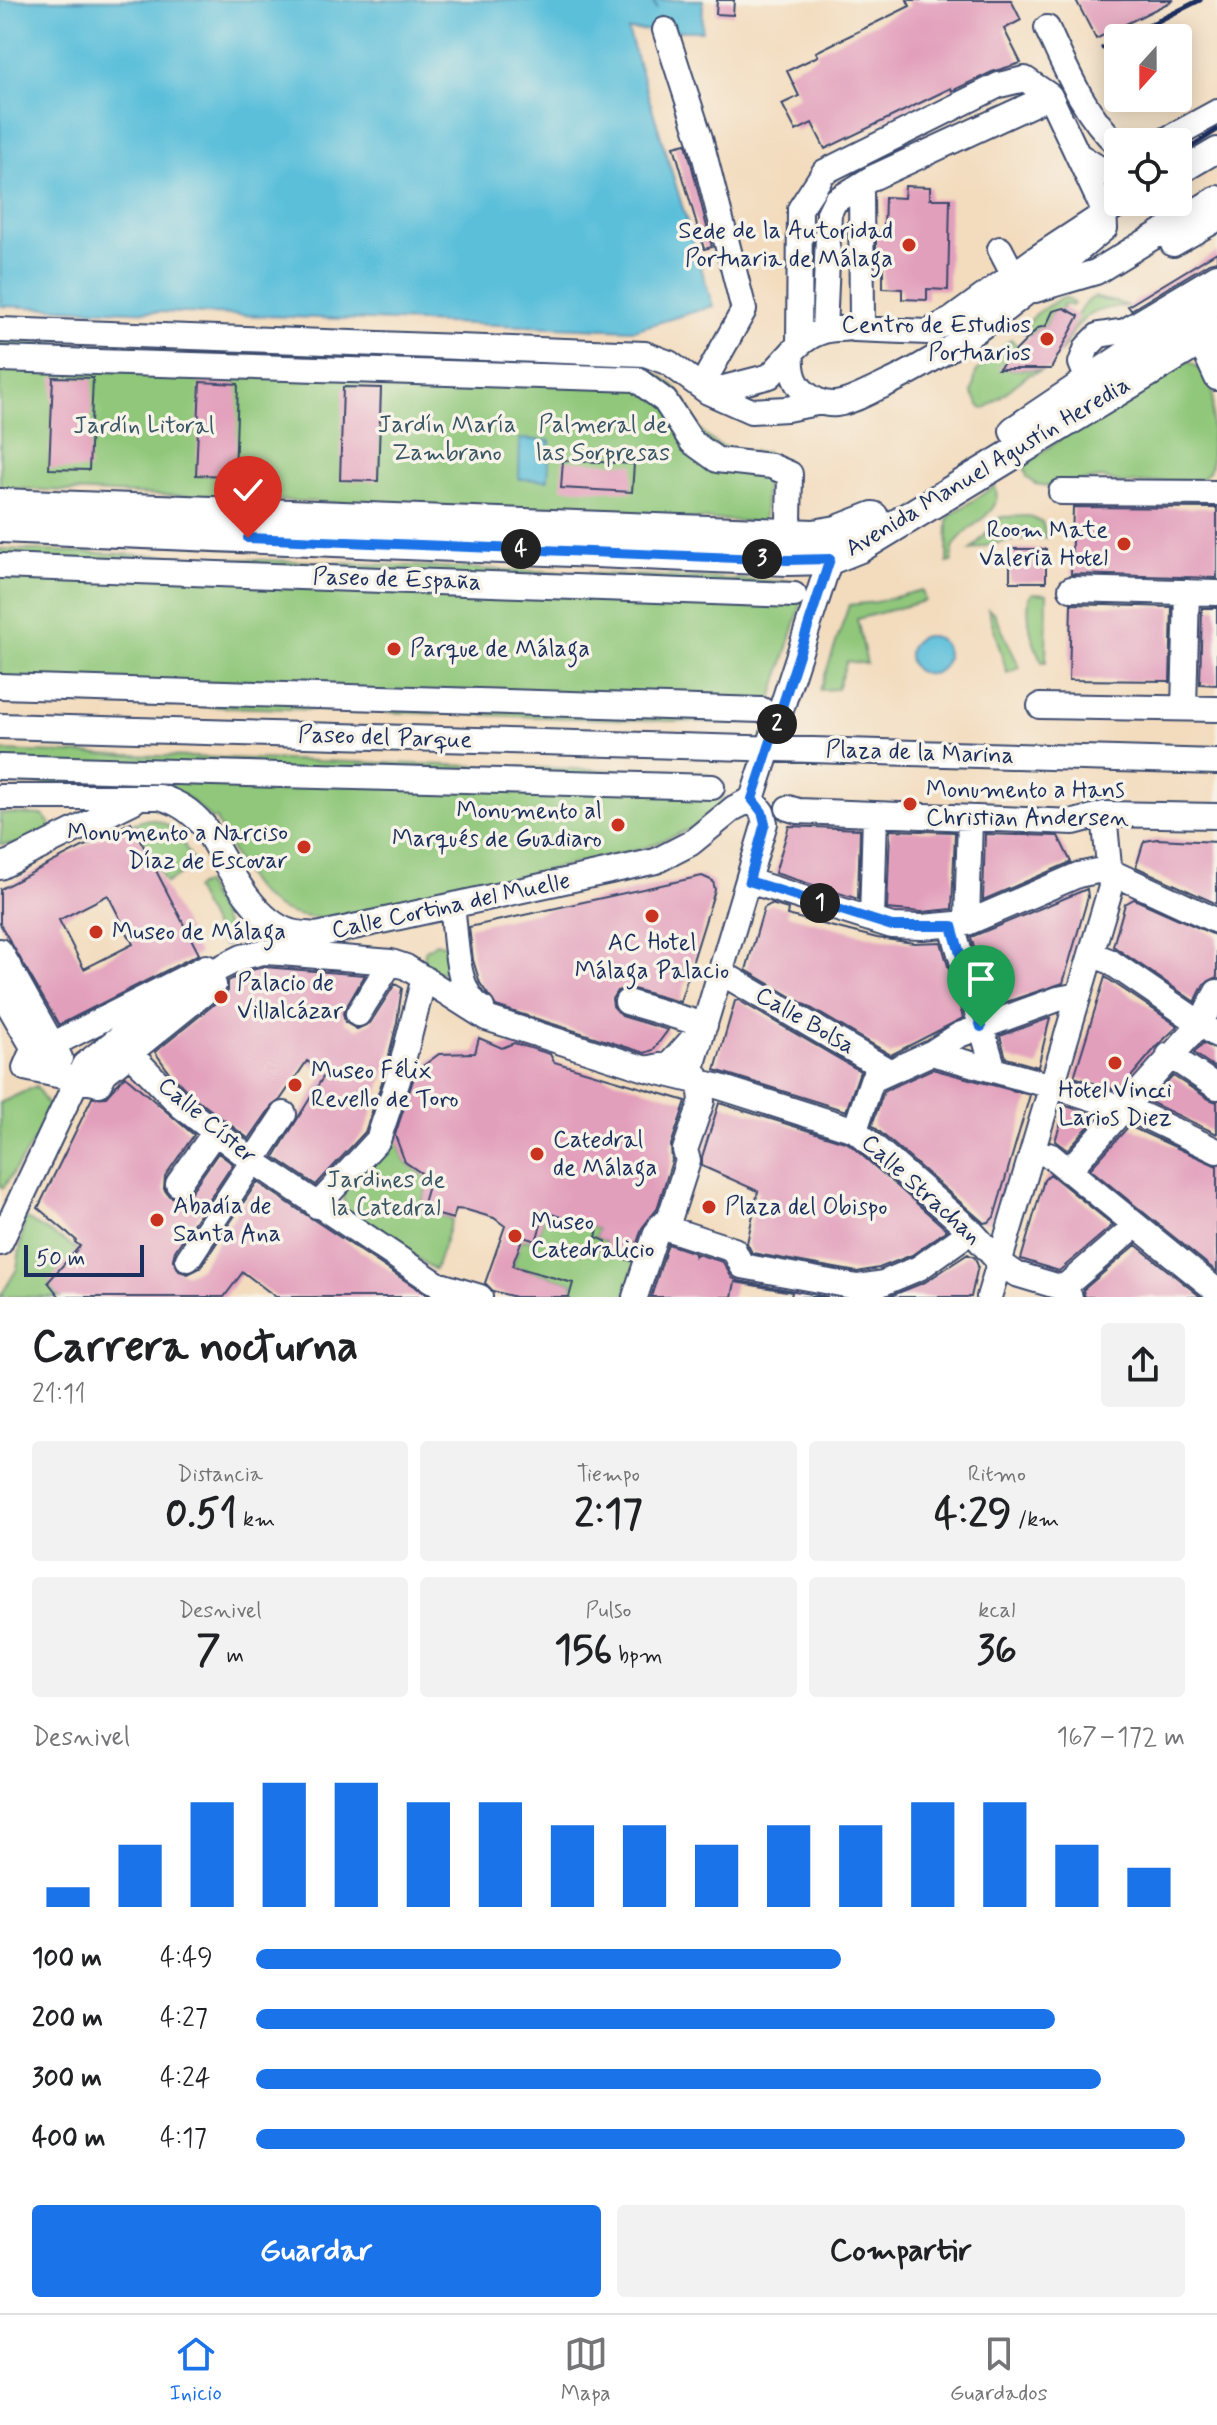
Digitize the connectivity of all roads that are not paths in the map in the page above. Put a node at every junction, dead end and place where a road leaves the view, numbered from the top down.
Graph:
1 (1047, 28) dead end
2 (665, 30) dead end
3 (1050, 96) junction
4 (1217, 112) edge
5 (1188, 128) edge
6 (1104, 132) edge
7 (1217, 150) edge
8 (1078, 155) junction
9 (1192, 164) edge
10 (1104, 171) edge
11 (861, 185) junction
12 (1104, 194) edge
13 (1217, 198) edge
14 (1110, 216) edge
15 (1217, 219) edge
16 (1000, 249) dead end
17 (1096, 272) junction
18 (1030, 275) junction
19 (1217, 276) edge
20 (1217, 298) edge
21 (854, 329) junction
22 (0, 330) edge
23 (824, 331) junction
24 (1209, 335) edge
25 (796, 348) junction
26 (0, 359) edge
27 (1217, 378) edge
28 (706, 390) junction
29 (1095, 390) junction
30 (821, 402) junction
31 (1061, 492) dead end
32 (1217, 493) edge
33 (0, 504) edge
34 (873, 517) junction
35 (789, 521) dead end
36 (0, 527) edge
37 (830, 559) junction
38 (0, 566) edge
39 (1071, 589) dead end
40 (1187, 592) junction
41 (1217, 593) edge
42 (794, 595) dead end
43 (0, 686) edge
44 (1040, 706) dead end
45 (1184, 708) junction
46 (1217, 709) edge
47 (762, 710) dead end
48 (0, 726) edge
49 (770, 748) junction
50 (1217, 762) edge
51 (0, 767) edge
52 (712, 787) dead end
53 (0, 797) edge
54 (140, 797) junction
55 (752, 799) junction
56 (788, 808) dead end
57 (1104, 814) junction
58 (875, 815) junction
59 (1217, 816) edge
60 (722, 818) junction
61 (970, 819) junction
62 (763, 831) junction
63 (0, 867) edge
64 (1111, 872) junction
65 (749, 881) junction
66 (452, 907) junction
67 (872, 919) junction
68 (1217, 921) edge
69 (960, 924) junction
70 (0, 951) edge
71 (1091, 954) junction
72 (391, 962) junction
73 (720, 972) junction
74 (210, 975) junction
75 (424, 978) junction
76 (0, 990) edge
77 (1217, 992) edge
78 (1079, 995) junction
79 (627, 1002) dead end
80 (499, 1008) dead end
81 (358, 1014) dead end
82 (705, 1025) junction
83 (981, 1027) junction
84 (1208, 1030) edge
85 (123, 1046) junction
86 (931, 1053) junction
87 (1169, 1055) junction
88 (63, 1061) junction
89 (646, 1069) junction
90 (994, 1070) junction
91 (880, 1075) junction
92 (700, 1083) junction
93 (1051, 1087) junction
94 (1217, 1087) edge
95 (1124, 1108) junction
96 (284, 1114) dead end
97 (855, 1130) junction
98 (215, 1132) junction
99 (1033, 1150) junction
100 (1217, 1151) edge
101 (253, 1161) junction
102 (1068, 1171) junction
103 (178, 1184) dead end
104 (317, 1206) junction
105 (660, 1226) junction
106 (1135, 1226) junction
107 (971, 1231) junction
108 (0, 1243) edge
109 (188, 1259) dead end
110 (1000, 1263) junction
111 (826, 1290) edge
112 (1217, 1291) edge
113 (1067, 1292) edge
114 (472, 1296) edge
115 (635, 1297) edge
116 (989, 1297) edge

1 - 6 street
2 - 28 street
3 - 8 street
3 - 11 street
3 - 25 street
4 - 5 street
7 - 9 street
8 - 10 street
8 - 12 street
11 - 21 street
11 - 23 street
13 - 17 street
14 - 18 street
15 - 17 street
16 - 18 street
17 - 18 street
18 - 21 street
18 - 30 street
19 - 29 street
20 - 29 main road, Avenida Manuel Agustín Heredia
21 - 23 street
22 - 28 street
23 - 25 street
24 - 27 street
24 - 29 main road, Avenida Manuel Agustín Heredia
25 - 28 street
25 - 30 street
26 - 35 street
28 - 30 street
29 - 34 main road, Avenida Manuel Agustín Heredia
29 - 37 main road, Avenida Manuel Agustín Heredia
31 - 32 street
33 - 34 main road
34 - 37 main road, Avenida Manuel Agustín Heredia
36 - 37 main road
37 - 49 street
38 - 42 street, Paseo de España
39 - 40 street
40 - 41 street
40 - 45 street
43 - 47 street, Paseo del Parque
44 - 45 street
45 - 46 street
48 - 49 street, Paseo del Parque
49 - 50 street, Plaza de la Marina
49 - 55 street
51 - 52 street, Paseo del Parque
53 - 54 street, Calle Cortina del Muelle
54 - 63 street
54 - 66 street, Calle Cortina del Muelle
55 - 60 street, Calle Cortina del Muelle
55 - 62 street
56 - 58 street
57 - 59 street
57 - 61 street
57 - 64 street
58 - 61 street
58 - 67 street
60 - 62 street
60 - 66 street, Calle Cortina del Muelle
61 - 69 street
62 - 65 street
64 - 68 street
64 - 69 street
64 - 71 street
65 - 67 street
65 - 73 street
66 - 80 street
67 - 69 street
69 - 83 street
70 - 88 street
71 - 78 street
71 - 84 street
72 - 74 street, Calle Cortina del Muelle
72 - 75 street, Calle Cortina del Muelle
72 - 81 street
73 - 82 street
73 - 91 street, Calle Bolsa
74 - 85 street
74 - 88 street
75 - 89 street, Calle Cortina del Muelle
75 - 104 street
76 - 88 street
77 - 84 street
78 - 83 street
78 - 93 street
79 - 82 street
82 - 89 street
82 - 92 street
83 - 86 street
83 - 90 street
84 - 87 street
85 - 88 street
85 - 98 street, Calle Císter
86 - 90 street
86 - 91 street
87 - 94 street
87 - 95 street
88 - 108 street
89 - 92 street, Calle Strachan
90 - 93 street
91 - 97 street
92 - 97 street, Calle Strachan
92 - 105 street
93 - 95 street
93 - 99 street
95 - 100 street
95 - 102 street
96 - 101 street
97 - 107 street, Calle Strachan
98 - 101 street, Calle Císter
98 - 103 street
99 - 102 street
99 - 110 street
101 - 104 street, Calle Císter
101 - 109 street
102 - 106 street
104 - 114 street, Calle Císter
105 - 111 street
105 - 115 street
106 - 112 street
106 - 113 street
107 - 110 street, Calle Strachan
107 - 111 street
110 - 113 street
110 - 116 street

